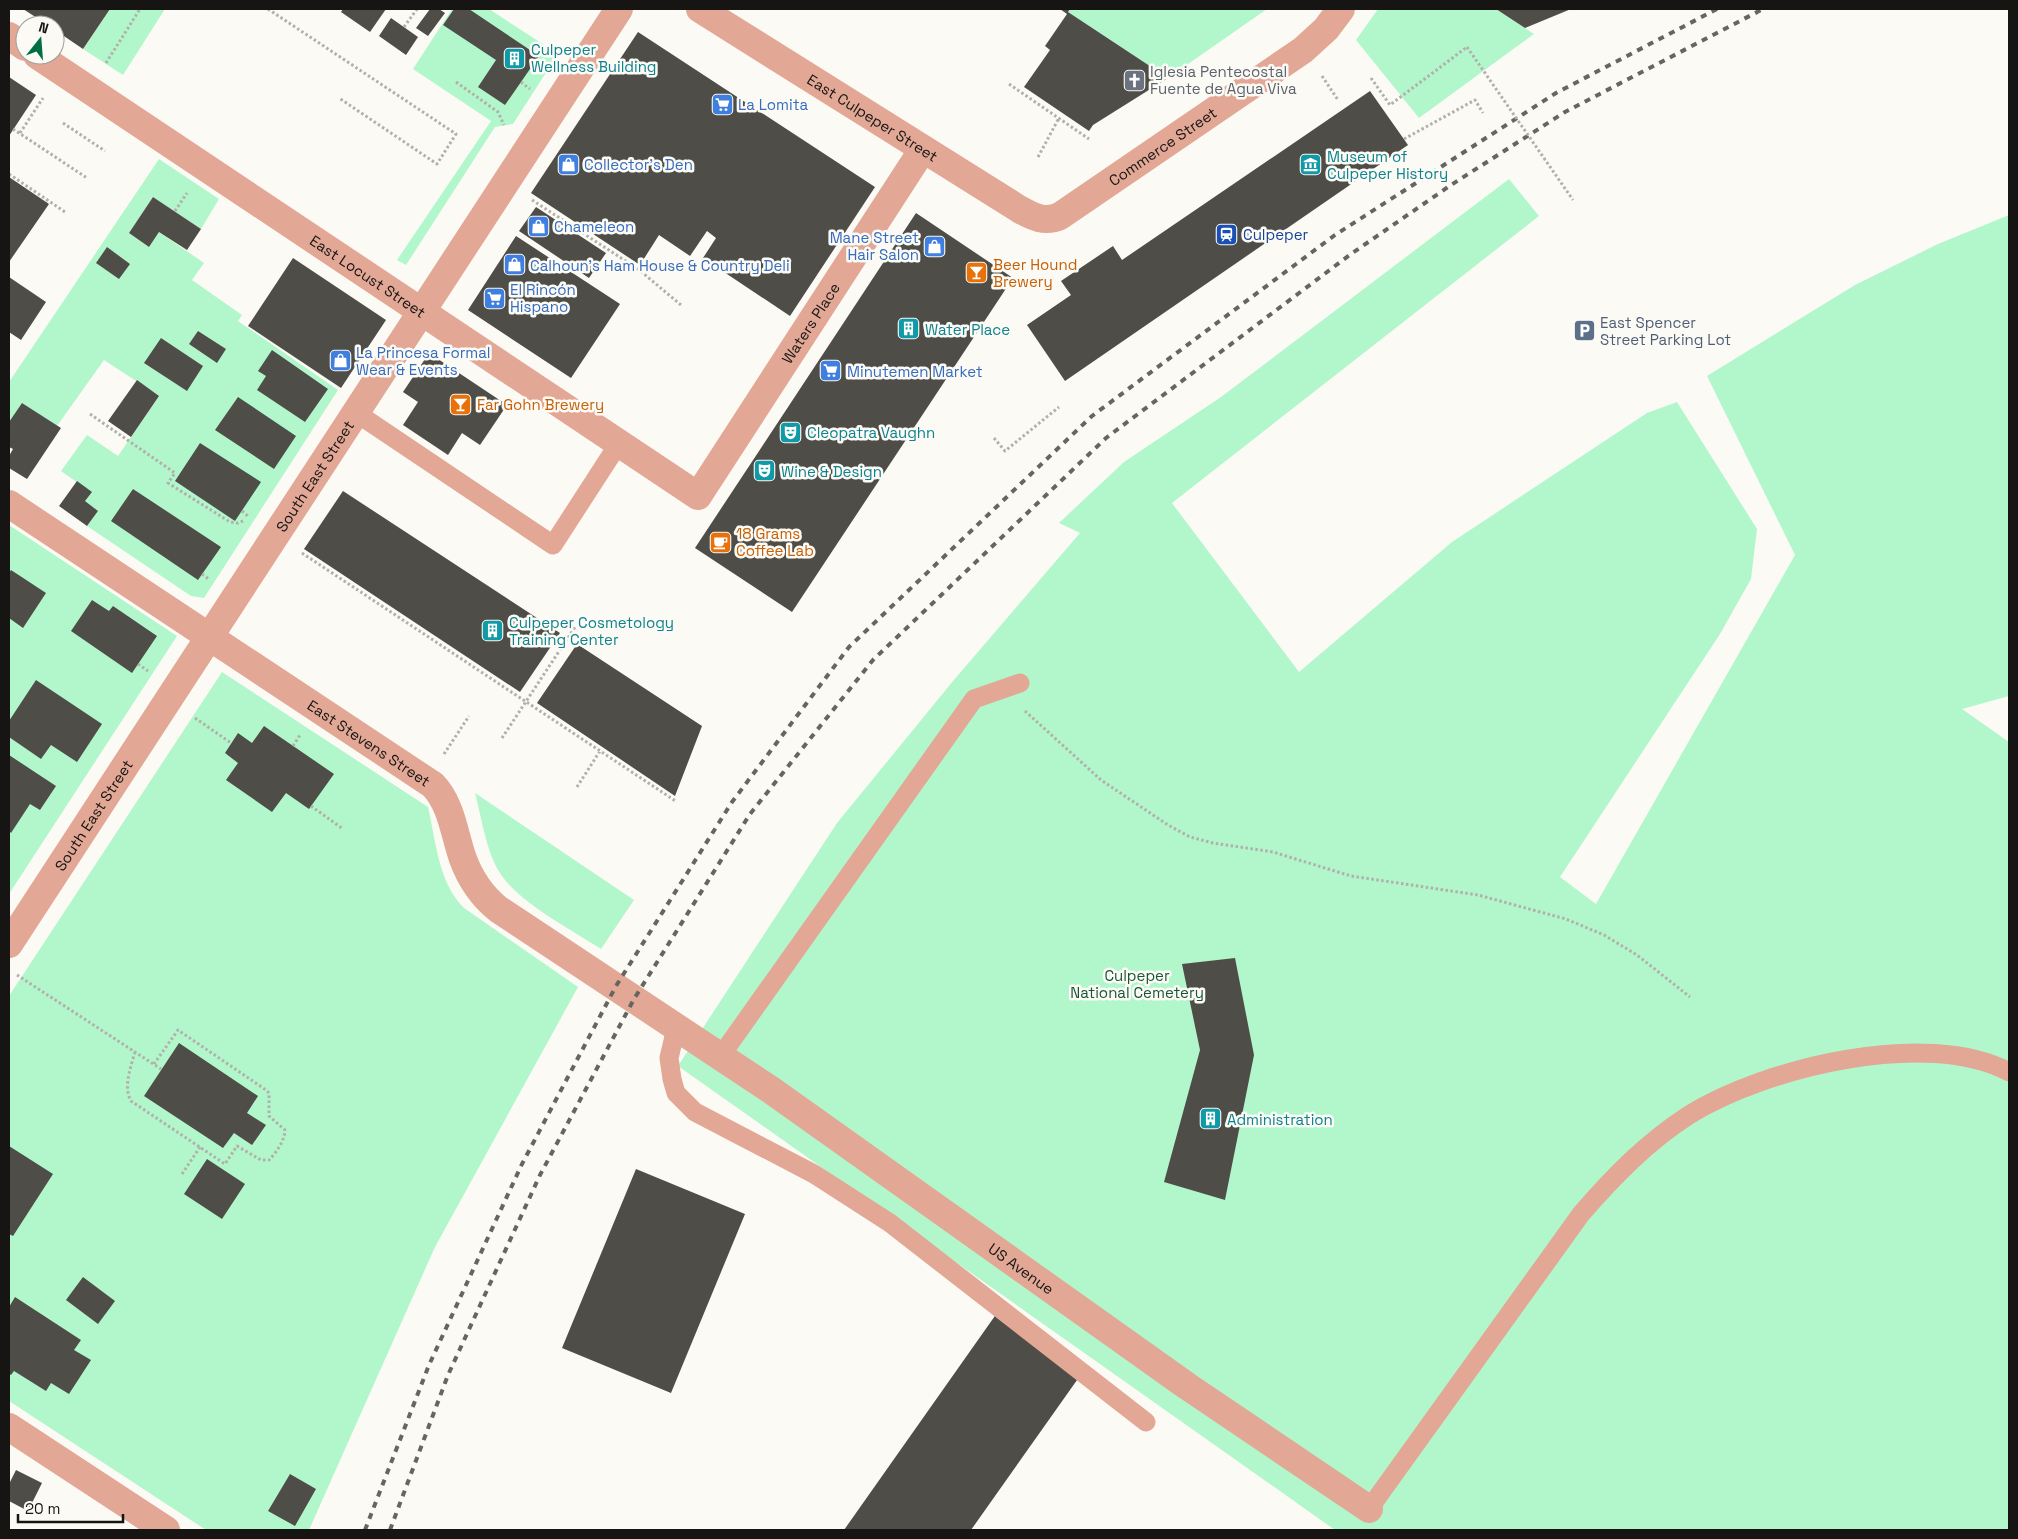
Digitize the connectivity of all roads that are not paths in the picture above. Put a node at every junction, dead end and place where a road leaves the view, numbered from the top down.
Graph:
1 (618, 9) edge
2 (700, 9) edge
3 (1341, 9) edge
4 (52, 65) edge
5 (923, 149) junction
6 (1047, 220) joint
7 (421, 311) junction
8 (355, 412) junction
9 (619, 442) junction
10 (698, 496) joint
11 (9, 504) edge
12 (209, 637) junction
13 (1020, 683) dead end
14 (9, 944) edge
15 (676, 1028) junction
16 (720, 1057) junction
17 (2009, 1072) edge
18 (1146, 1422) dead end
19 (9, 1427) edge
20 (1369, 1509) joint
21 (166, 1530) edge

1 - 7 street, South East Street
2 - 5 street, East Culpeper Street
3 - 6 street, Commerce Street
4 - 7 street, East Locust Street
5 - 6 street, East Culpeper Street
5 - 10 street, Waters Place
7 - 8 street, South East Street
7 - 9 street, East Locust Street
8 - 9 lane
8 - 12 street, South East Street
9 - 10 street, East Locust Street
11 - 12 street, East Stevens Street
12 - 14 street, South East Street
12 - 15 street, East Stevens Street
13 - 16 lane
15 - 16 street, US Avenue
15 - 18 lane
16 - 20 street, US Avenue
17 - 20 lane
19 - 21 street

